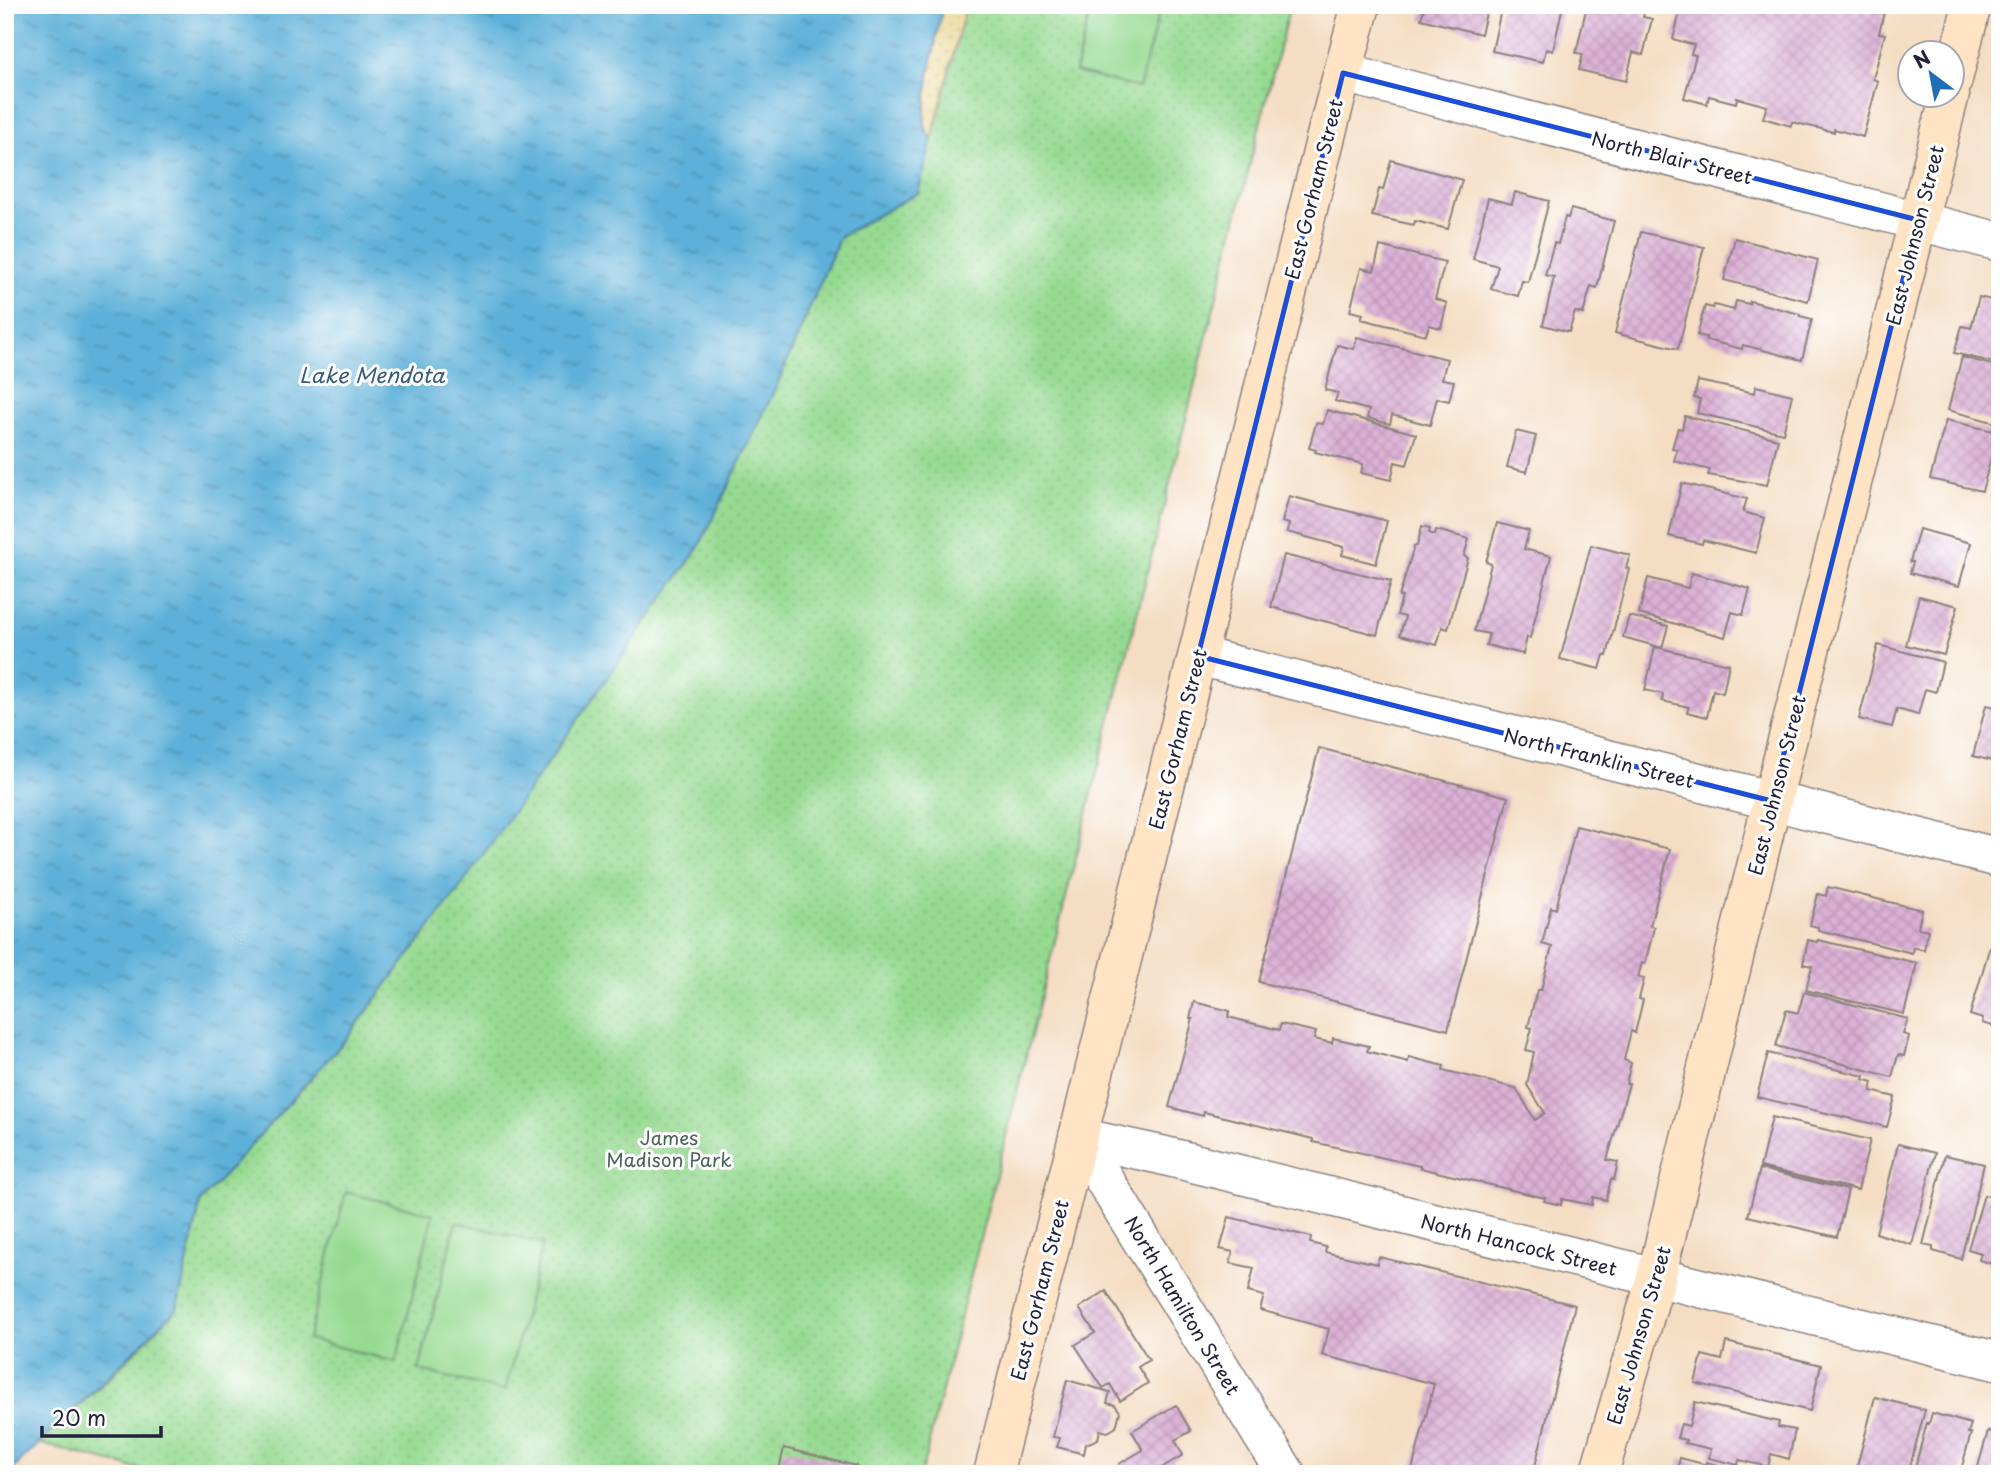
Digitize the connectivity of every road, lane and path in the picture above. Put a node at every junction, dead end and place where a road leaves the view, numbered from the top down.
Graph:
1 (1361, 5) edge
2 (1972, 5) edge
3 (1964, 38) edge
4 (1343, 73) junction
5 (1946, 108) edge
6 (1918, 220) junction
7 (2000, 242) edge
8 (1198, 656) junction
9 (1772, 801) junction
10 (2000, 858) edge
11 (1078, 1137) junction
12 (1656, 1278) junction
13 (2000, 1362) edge
14 (992, 1474) edge
15 (1286, 1474) edge
16 (1599, 1474) edge

1 - 4 main road, East Gorham Street
2 - 3 main road
4 - 6 street, North Blair Street
4 - 8 main road, East Gorham Street
5 - 6 main road, East Johnson Street
6 - 7 street, North Blair Street
6 - 9 main road, East Johnson Street
8 - 9 street, North Franklin Street
8 - 11 main road, East Gorham Street
9 - 10 street, North Franklin Street
9 - 12 main road, East Johnson Street
11 - 12 street, North Hancock Street
11 - 14 main road, East Gorham Street
11 - 15 street, North Hamilton Street
12 - 13 street, North Hancock Street
12 - 16 main road, East Johnson Street

